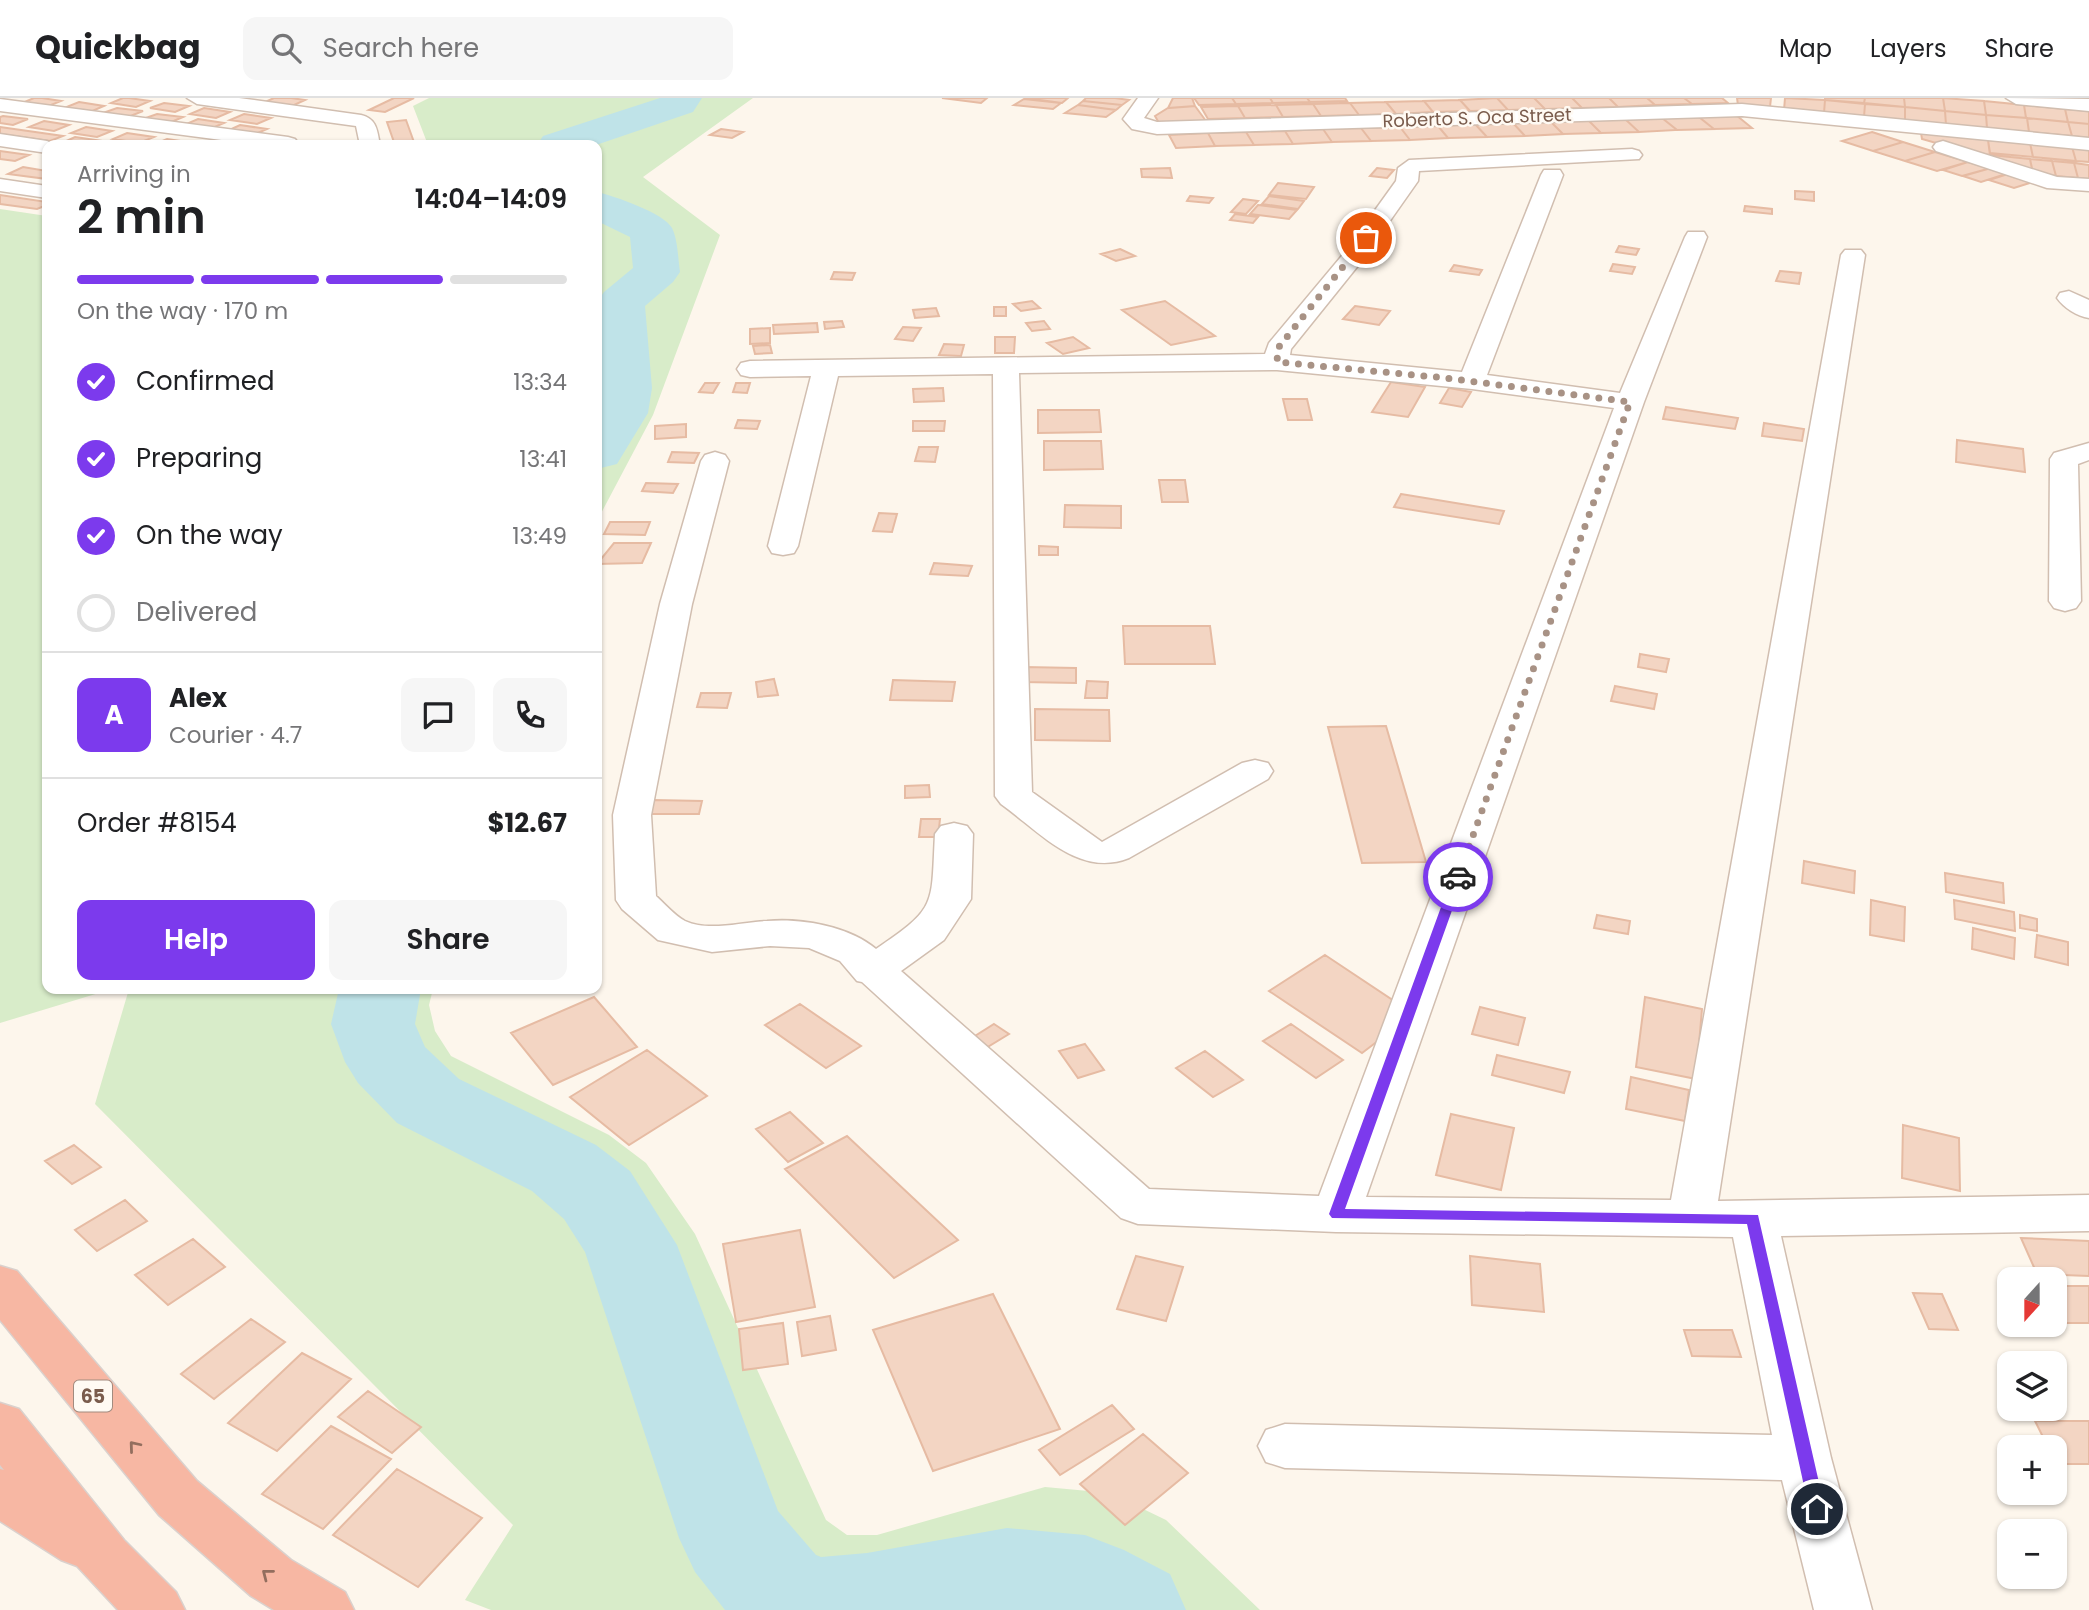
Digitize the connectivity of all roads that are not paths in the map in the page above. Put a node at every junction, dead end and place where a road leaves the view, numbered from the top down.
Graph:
1 (197, 98) edge
2 (1147, 98) edge
3 (2016, 98) edge
4 (356, 104) dead end
5 (0, 105) edge
6 (1782, 105) edge
7 (2089, 105) edge
8 (331, 116) junction
9 (1873, 125) junction
10 (258, 140) edge
11 (293, 140) edge
12 (368, 140) edge
13 (0, 141) edge
14 (2089, 144) edge
15 (42, 146) edge
16 (1632, 155) dead end
17 (1552, 175) dead end
18 (0, 185) edge
19 (2089, 186) edge
20 (42, 191) edge
21 (1696, 237) dead end
22 (1853, 255) dead end
23 (1277, 362) junction
24 (1006, 364) junction
25 (827, 366) junction
26 (750, 369) dead end
27 (1472, 381) junction
28 (1630, 402) junction
29 (2089, 452) edge
30 (715, 461) dead end
31 (783, 546) dead end
32 (2065, 601) dead end
33 (1255, 771) dead end
34 (954, 834) dead end
35 (872, 971) junction
36 (2089, 1213) edge
37 (1336, 1214) junction
38 (1692, 1216) junction
39 (1753, 1219) junction
40 (3, 1293) edge
41 (0, 1425) edge
42 (1285, 1446) dead end
43 (1804, 1458) junction
44 (0, 1492) edge
45 (104, 1558) junction
46 (156, 1610) edge
47 (325, 1610) edge
48 (1843, 1610) edge

1 - 8 street
2 - 6 street, Roberto S. Oca Street
3 - 7 street
4 - 8 street
5 - 10 street
6 - 9 street, Roberto S. Oca Street
8 - 11 street
8 - 12 street
9 - 14 street, Roberto S. Oca Street
9 - 19 street
13 - 15 street
16 - 23 street
17 - 27 street
18 - 20 street
21 - 28 street
22 - 38 street
23 - 24 street
23 - 27 street
24 - 25 street
24 - 33 street
25 - 26 street
25 - 31 street
27 - 28 street
28 - 37 street
29 - 32 street
30 - 35 street
34 - 35 street
35 - 37 street
36 - 39 street
37 - 38 street
38 - 39 street
39 - 43 street
47 -> 40 highway, 65
41 - 45 highway
42 - 43 street
43 - 48 street
44 - 45 highway
45 - 46 highway

